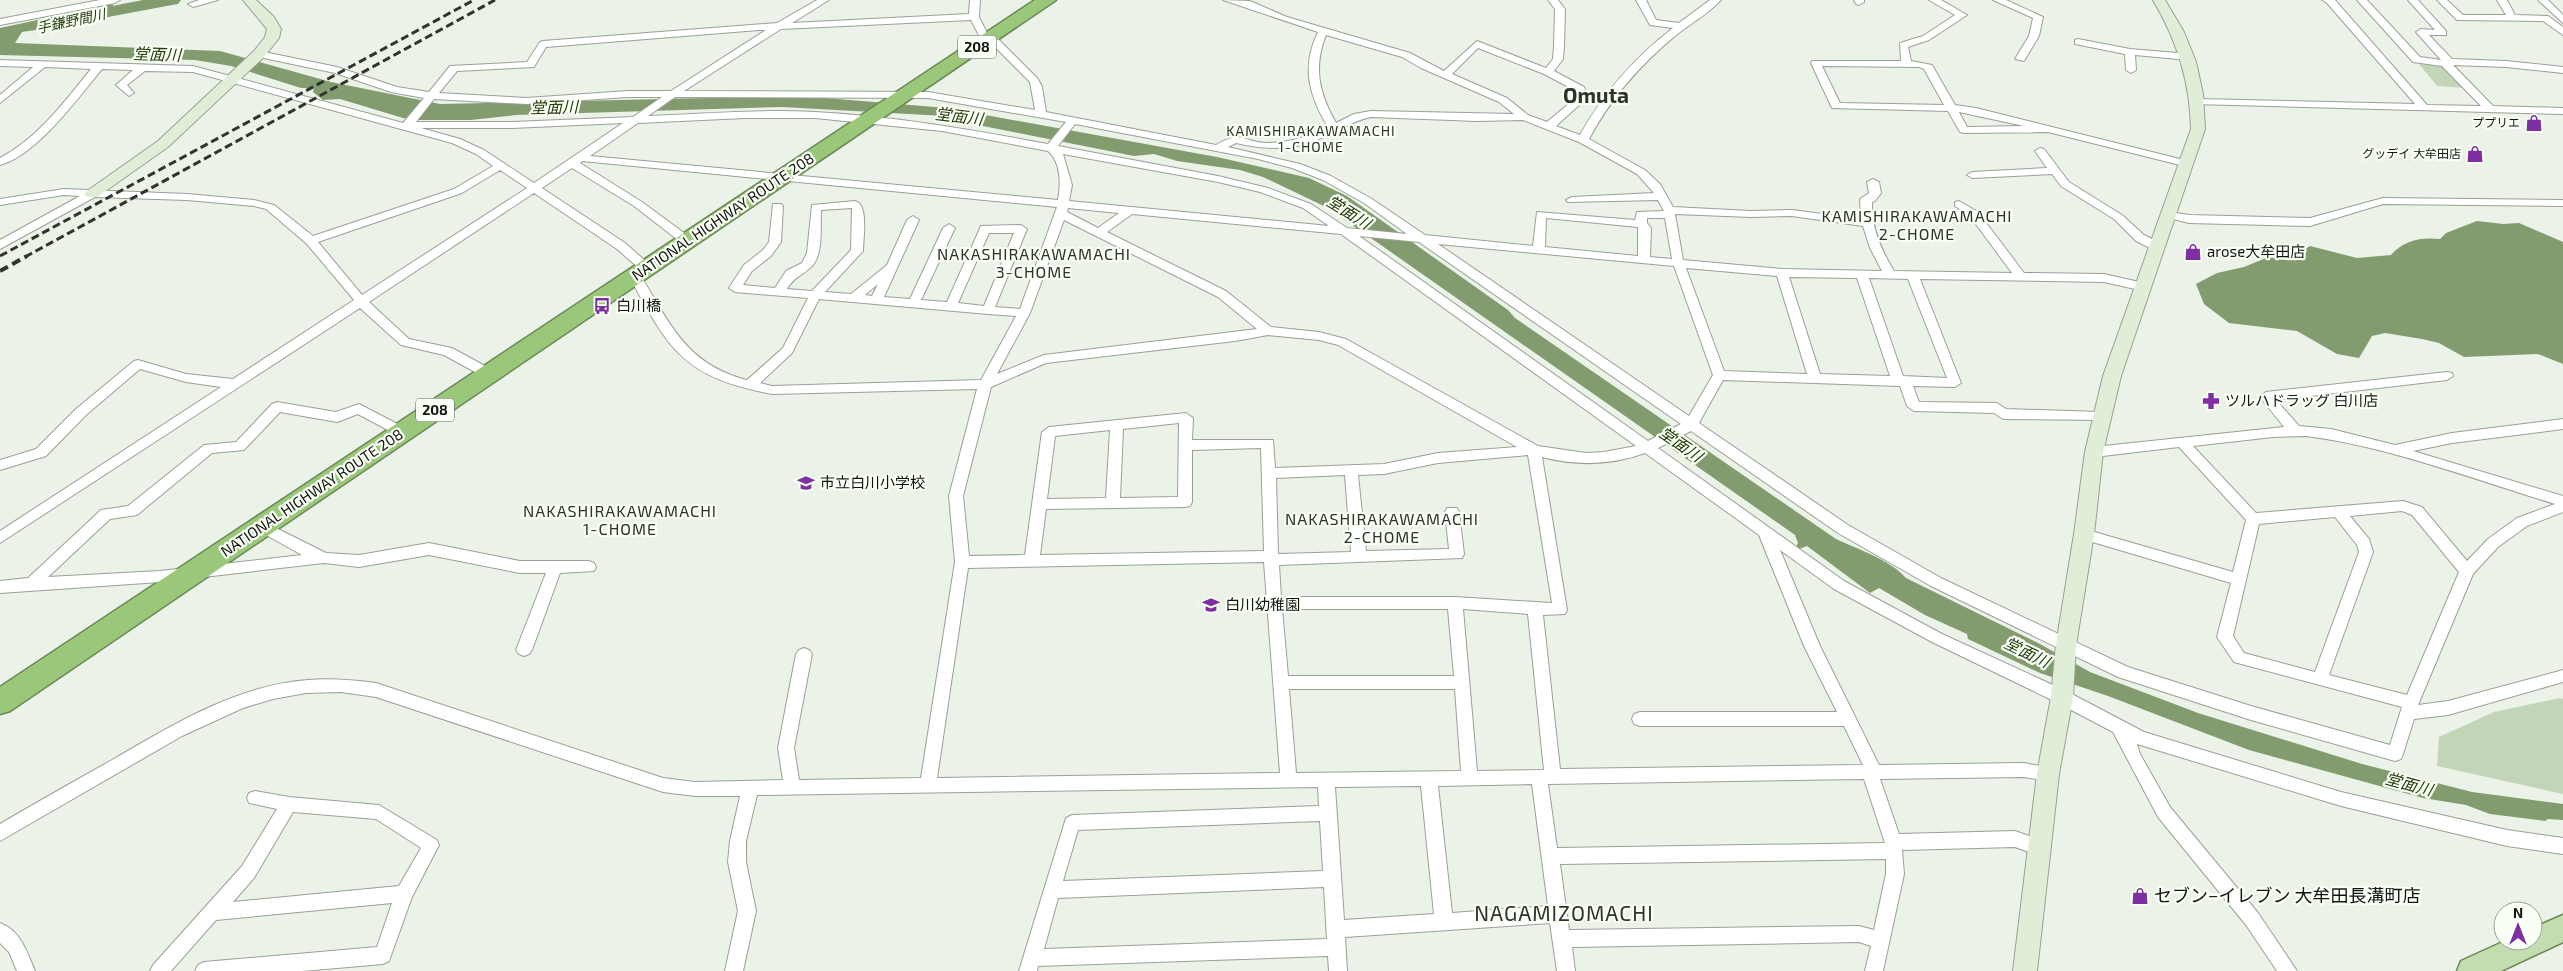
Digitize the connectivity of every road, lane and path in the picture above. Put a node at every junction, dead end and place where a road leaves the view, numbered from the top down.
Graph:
1 (115, 0) edge
2 (213, 0) edge
3 (249, 0) edge
4 (824, 0) edge
5 (975, 0) edge
6 (1047, 0) edge
7 (1228, 0) edge
8 (1553, 0) edge
9 (1641, 0) edge
10 (1716, 0) edge
11 (1934, 0) edge
12 (1998, 0) edge
13 (2159, 0) edge
14 (2327, 0) edge
15 (2362, 0) edge
16 (2413, 0) edge
17 (2442, 0) edge
18 (2502, 0) edge
19 (2543, 0) edge
20 (193, 4) dead end
21 (974, 17) junction
22 (2512, 18) junction
23 (0, 22) edge
24 (2560, 22) edge
25 (1681, 26) junction
26 (775, 27) junction
27 (1323, 31) junction
28 (2563, 32) edge
29 (989, 39) junction
30 (2078, 42) dead end
31 (2130, 52) junction
32 (259, 54) junction
33 (2189, 58) junction
34 (2020, 59) dead end
35 (0, 62) edge
36 (2447, 62) junction
37 (44, 63) junction
38 (1906, 64) junction
39 (100, 65) junction
40 (144, 66) junction
41 (2131, 70) dead end
42 (2563, 70) edge
43 (1548, 72) junction
44 (1446, 74) junction
45 (234, 78) junction
46 (129, 93) dead end
47 (907, 95) junction
48 (670, 96) junction
49 (431, 98) junction
50 (0, 100) edge
51 (2198, 102) junction
52 (1951, 108) junction
53 (2424, 108) junction
54 (2490, 109) junction
55 (2563, 111) edge
56 (1041, 114) junction
57 (1524, 117) junction
58 (637, 119) junction
59 (870, 120) junction
60 (1073, 120) junction
61 (407, 126) junction
62 (1548, 126) junction
63 (1334, 128) junction
64 (2050, 129) junction
65 (1582, 140) junction
66 (1052, 148) junction
67 (1218, 148) junction
68 (2040, 151) dead end
69 (576, 160) junction
70 (0, 162) edge
71 (2188, 164) junction
72 (500, 166) junction
73 (2055, 171) junction
74 (1972, 175) dead end
75 (783, 177) junction
76 (1872, 182) dead end
77 (534, 188) junction
78 (92, 194) junction
79 (1662, 196) junction
80 (1572, 200) dead end
81 (0, 202) edge
82 (2563, 202) edge
83 (1959, 204) dead end
84 (777, 206) dead end
85 (1062, 209) junction
86 (1130, 210) junction
87 (1669, 213) junction
88 (2169, 215) junction
89 (912, 220) dead end
90 (1867, 223) junction
91 (1641, 224) junction
92 (948, 228) dead end
93 (1346, 231) junction
94 (1100, 232) junction
95 (1417, 237) junction
96 (311, 241) junction
97 (687, 241) junction
98 (0, 245) edge
99 (2158, 247) junction
100 (1539, 250) junction
101 (1644, 259) junction
102 (1678, 262) junction
103 (892, 265) junction
104 (641, 272) junction
105 (1782, 273) junction
106 (1862, 275) junction
107 (1891, 275) junction
108 (1912, 275) junction
109 (2021, 277) junction
110 (2144, 287) junction
111 (779, 291) junction
112 (816, 294) junction
113 (855, 297) junction
114 (877, 299) junction
115 (361, 301) junction
116 (914, 303) junction
117 (951, 306) junction
118 (988, 310) junction
119 (1024, 313) junction
120 (1268, 331) junction
121 (490, 374) junction
122 (1720, 375) junction
123 (2447, 376) dead end
124 (1815, 378) junction
125 (1901, 380) junction
126 (236, 384) junction
127 (985, 384) junction
128 (749, 386) junction
129 (2101, 417) junction
130 (2563, 424) edge
131 (1117, 425) junction
132 (1688, 425) junction
133 (2295, 430) junction
134 (402, 432) junction
135 (2183, 443) junction
136 (1186, 445) junction
137 (1649, 448) junction
138 (1534, 450) junction
139 (2394, 450) junction
140 (2094, 452) junction
141 (0, 465) edge
142 (1351, 470) junction
143 (1269, 473) junction
144 (2563, 501) edge
145 (1113, 503) junction
146 (1040, 504) junction
147 (2563, 506) edge
148 (1452, 512) dead end
149 (2338, 512) junction
150 (2252, 519) junction
151 (262, 526) junction
152 (1766, 534) junction
153 (2084, 534) junction
154 (0, 538) edge
155 (1359, 557) junction
156 (325, 558) junction
157 (1271, 558) junction
158 (1032, 560) junction
159 (962, 562) junction
160 (555, 567) junction
161 (589, 567) dead end
162 (2467, 571) junction
163 (192, 573) junction
164 (2237, 579) junction
165 (33, 582) junction
166 (0, 587) edge
167 (1275, 603) junction
168 (1455, 603) junction
169 (1535, 608) junction
170 (2066, 645) junction
171 (524, 650) dead end
172 (804, 654) dead end
173 (2563, 676) edge
174 (2320, 680) junction
175 (1283, 682) junction
176 (1462, 684) junction
177 (2062, 696) junction
178 (0, 702) edge
179 (2409, 708) junction
180 (1640, 720) dead end
181 (1848, 720) junction
182 (2118, 727) junction
183 (1873, 773) junction
184 (2048, 774) junction
185 (1546, 778) junction
186 (1470, 779) junction
187 (1429, 780) junction
188 (1289, 782) junction
189 (1326, 782) junction
190 (928, 786) junction
191 (750, 789) junction
192 (792, 789) junction
193 (254, 798) dead end
194 (289, 804) junction
195 (1328, 813) junction
196 (0, 833) edge
197 (1893, 846) junction
198 (2563, 846) edge
199 (2040, 848) junction
200 (1550, 856) junction
201 (1332, 879) junction
202 (1052, 890) junction
203 (404, 894) junction
204 (213, 912) junction
205 (1558, 914) junction
206 (1444, 922) junction
207 (2563, 928) edge
208 (0, 931) edge
209 (1336, 938) junction
210 (1562, 939) junction
211 (1881, 940) junction
212 (1030, 964) edge
213 (275, 968) edge
214 (26, 971) edge
215 (160, 971) edge
216 (204, 971) edge
217 (734, 971) edge
218 (1338, 971) edge
219 (1566, 971) edge
220 (1874, 971) edge
221 (2025, 971) edge
222 (2288, 971) edge
223 (2471, 971) edge

1 - 23 street
2 - 20 street
3 - 32 street
4 - 26 street
5 - 21 street
6 - 29 highway, NATIONAL HIGHWAY ROUTE 208 / 208
7 - 27 street
8 - 43 street
9 - 25 street
10 - 25 street
11 - 38 street
12 - 34 street
13 - 33 street
14 - 53 street
15 - 36 street
16 - 36 street
17 - 22 street
18 - 22 street
19 - 24 street
21 - 26 street
21 - 29 street
22 - 24 street
24 - 28 street
25 - 65 street
26 - 48 street
26 - 49 street
27 - 44 street
27 - 63 street
29 - 47 highway, NATIONAL HIGHWAY ROUTE 208 / 208
29 - 56 street
30 - 31 street
31 - 33 street
31 - 41 street
32 - 45 street
32 - 49 street
33 - 51 street
35 - 37 street
36 - 42 street
36 - 54 street
37 - 39 street
37 - 50 street
38 - 52 street
38 - 52 street
39 - 40 street
39 - 70 street
40 - 45 street
40 - 46 street
43 - 44 street
43 - 62 street
44 - 57 street
45 - 61 street
45 - 78 street
47 - 48 street
47 - 56 street
47 - 59 highway, NATIONAL HIGHWAY ROUTE 208 / 208
48 - 49 street
48 - 58 street
49 - 61 street
51 - 53 street
51 - 71 street
52 - 64 street
52 - 64 street
53 - 54 street
54 - 55 street
56 - 60 street
57 - 62 street
57 - 63 street
58 - 59 street
58 - 61 street
58 - 69 street
59 - 66 street
59 - 75 highway, NATIONAL HIGHWAY ROUTE 208 / 208
60 - 66 street
60 - 67 street
61 - 72 street
62 - 65 street
63 - 67 street
64 - 71 street
65 - 79 street
66 - 85 street
66 - 93 street
67 - 95 street
68 - 73 street
69 - 75 street
69 - 77 street
69 - 97 street
71 - 88 street
72 - 77 street
72 - 96 street
73 - 74 street
73 - 99 street
75 - 85 street
75 - 97 highway, NATIONAL HIGHWAY ROUTE 208 / 208
76 - 90 street
77 - 104 street
77 - 115 street
78 - 81 street
78 - 96 street
78 - 98 street
79 - 80 street
79 - 87 street
82 - 88 street
83 - 109 street
84 - 111 street
85 - 86 street
85 - 94 street
85 - 119 street
86 - 93 street
86 - 94 street
87 - 90 street
87 - 91 street
87 - 102 street
88 - 99 street
89 - 103 street
90 - 107 street
91 - 100 street
91 - 101 street
92 - 116 street
93 - 95 street
93 - 137 street
94 - 120 street
95 - 100 street
95 - 132 street
96 - 115 street
97 - 104 highway, NATIONAL HIGHWAY ROUTE 208 / 208
99 - 110 street
100 - 101 street
101 - 102 street
102 - 105 street
102 - 122 street
103 - 113 street
103 - 114 street
104 - 121 highway, NATIONAL HIGHWAY ROUTE 208 / 208
104 - 128 street
105 - 106 street
105 - 124 street
106 - 107 street
106 - 125 street
107 - 108 street
108 - 109 street
108 - 125 street
109 - 110 street
110 - 129 street
111 - 112 street
111 - 112 street
112 - 113 street
112 - 128 street
113 - 114 street
114 - 116 street
115 - 121 street
115 - 126 street
116 - 117 street
117 - 118 street
117 - 118 street
118 - 119 street
119 - 127 street
120 - 127 street
120 - 138 street
121 - 134 highway, NATIONAL HIGHWAY ROUTE 208 / 208
122 - 124 street
122 - 132 street
123 - 133 street
124 - 125 street
125 - 129 street
126 - 141 street
126 - 154 street
127 - 128 street
127 - 159 street
129 - 140 street
130 - 139 street
131 - 136 street
131 - 145 street
131 - 146 street
132 - 137 street
132 - 170 street
133 - 135 street
133 - 139 street
134 - 151 highway, NATIONAL HIGHWAY ROUTE 208 / 208
134 - 165 street
135 - 140 street
135 - 150 street
136 - 143 street
136 - 145 street
137 - 138 street
137 - 152 street
138 - 142 street
138 - 169 street
139 - 144 street
140 - 153 street
142 - 143 street
142 - 155 street
143 - 157 street
145 - 146 street
146 - 158 street
147 - 162 street
148 - 155 street
149 - 150 street
149 - 162 street
149 - 174 street
150 - 164 street
151 - 156 street
151 - 163 highway, NATIONAL HIGHWAY ROUTE 208 / 208
152 - 177 street
152 - 181 street
153 - 164 street
153 - 170 street
155 - 157 street
156 - 160 street
156 - 163 street
157 - 158 street
157 - 167 street
158 - 159 street
159 - 190 street
160 - 161 street
160 - 171 street
162 - 179 street
163 - 165 street
163 - 178 highway, NATIONAL HIGHWAY ROUTE 208 / 208
164 - 174 street
165 - 166 street
167 - 168 street
167 - 175 street
168 - 169 street
168 - 176 street
169 - 185 street
170 - 177 street
170 - 179 street
172 - 192 street
173 - 179 street
174 - 179 street
175 - 176 street
175 - 188 street
176 - 186 street
177 - 182 street
177 - 184 street
180 - 181 street
181 - 183 street
182 - 198 street
182 - 222 street
183 - 184 street
183 - 185 street
183 - 197 street
184 - 199 street
185 - 186 street
185 - 200 street
186 - 187 street
187 - 189 street
187 - 206 street
188 - 189 street
188 - 190 street
189 - 195 street
190 - 192 street
191 - 192 street
191 - 196 street
191 - 217 street
193 - 194 street
194 - 203 street
194 - 204 street
195 - 201 street
195 - 202 street
197 - 199 street
197 - 200 street
197 - 211 street
199 - 221 street
200 - 205 street
201 - 202 street
201 - 209 street
202 - 212 street
203 - 204 street
203 - 213 street
204 - 215 street
205 - 206 street
205 - 210 street
206 - 209 street
207 - 223 main road
208 - 214 street
209 - 212 street
209 - 218 street
210 - 211 street
210 - 219 street
211 - 220 street
213 - 216 street

